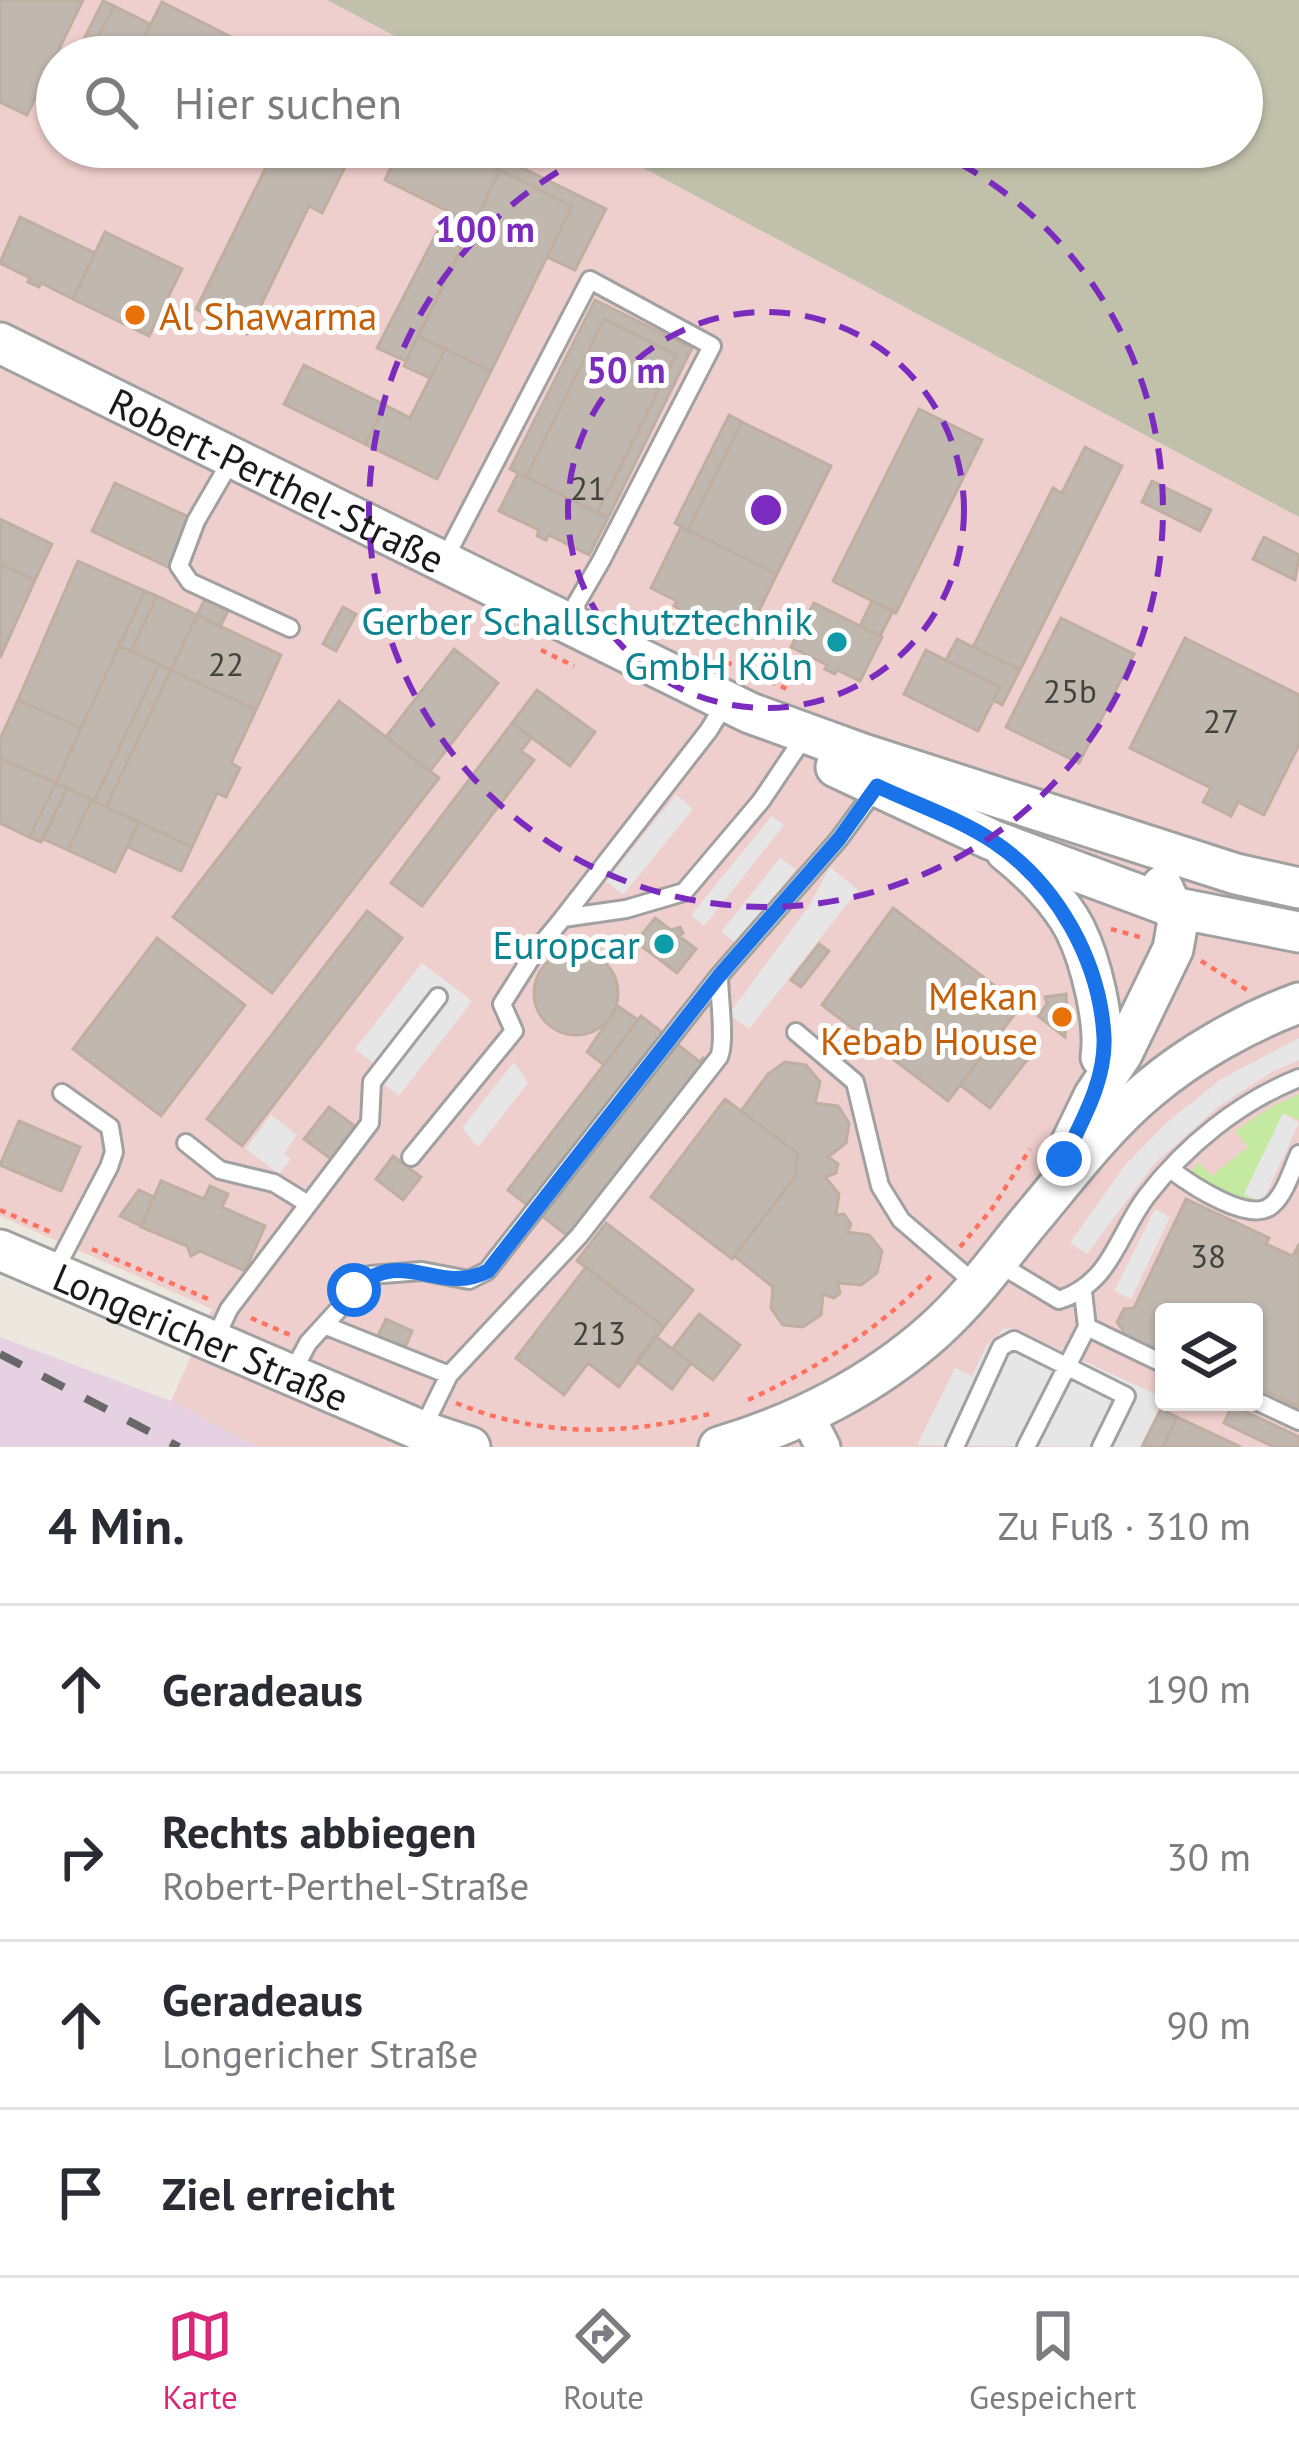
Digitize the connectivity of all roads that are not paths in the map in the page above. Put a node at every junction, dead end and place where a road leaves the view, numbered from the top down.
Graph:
1 (0, 343) edge
2 (232, 458) junction
3 (443, 563) junction
4 (565, 623) junction
5 (290, 628) dead end
6 (738, 708) junction
7 (798, 746) junction
8 (877, 786) junction
9 (1121, 836) junction
10 (992, 840) junction
11 (1236, 874) junction
12 (1299, 888) edge
13 (1172, 907) junction
14 (563, 918) junction
15 (1299, 932) edge
16 (719, 976) junction
17 (438, 997) dead end
18 (1299, 1004) edge
19 (796, 1032) dead end
20 (1098, 1077) junction
21 (1299, 1078) edge
22 (62, 1094) dead end
23 (185, 1143) dead end
24 (1299, 1154) edge
25 (411, 1157) dead end
26 (1170, 1168) junction
27 (308, 1204) junction
28 (1034, 1214) junction
29 (0, 1250) edge
30 (61, 1256) junction
31 (989, 1275) junction
32 (1083, 1292) junction
33 (221, 1325) junction
34 (324, 1325) junction
35 (1087, 1327) junction
36 (300, 1359) junction
37 (1155, 1360) edge
38 (1067, 1366) junction
39 (449, 1375) junction
40 (1263, 1404) edge
41 (429, 1413) junction
42 (1299, 1421) edge
43 (815, 1430) edge
44 (714, 1431) edge
45 (470, 1447) edge
46 (955, 1447) edge
47 (1026, 1447) edge
48 (1101, 1447) edge

1 - 2 street, Robert-Perthel-Straße
2 - 3 street, Robert-Perthel-Straße
2 - 5 lane
3 - 4 street, Robert-Perthel-Straße
3 - 4 lane
4 - 6 street, Robert-Perthel-Straße
6 - 7 street, Robert-Perthel-Straße
6 - 9 street, Robert-Perthel-Straße
6 - 14 lane
7 - 8 street, Robert-Perthel-Straße
7 - 14 lane
8 - 10 street, Robert-Perthel-Straße
8 - 16 lane
9 - 11 street, Robert-Perthel-Straße
9 - 13 street
10 - 13 street, Robert-Perthel-Straße
10 - 20 street
11 - 12 street, Robert-Perthel-Straße
11 - 13 street
13 - 15 street, Robert-Perthel-Straße
13 - 20 street
14 - 25 lane
16 - 34 lane
16 - 39 lane
17 - 27 lane
18 - 28 street
19 - 31 lane
20 - 28 street
21 - 26 lane
22 - 30 lane
23 - 27 lane
24 - 26 lane
26 - 32 lane
27 - 33 lane
28 - 31 street
29 - 30 street, Longericher Straße
30 - 33 street, Longericher Straße
31 - 32 lane
31 - 43 street
32 - 35 lane
33 - 36 street, Longericher Straße
34 - 36 lane
34 - 39 lane
35 - 37 lane
35 - 38 lane
36 - 41 street, Longericher Straße
38 - 46 lane
38 - 47 lane
38 - 48 lane
39 - 41 lane
40 - 42 lane
41 - 45 street, Longericher Straße
43 - 44 street

